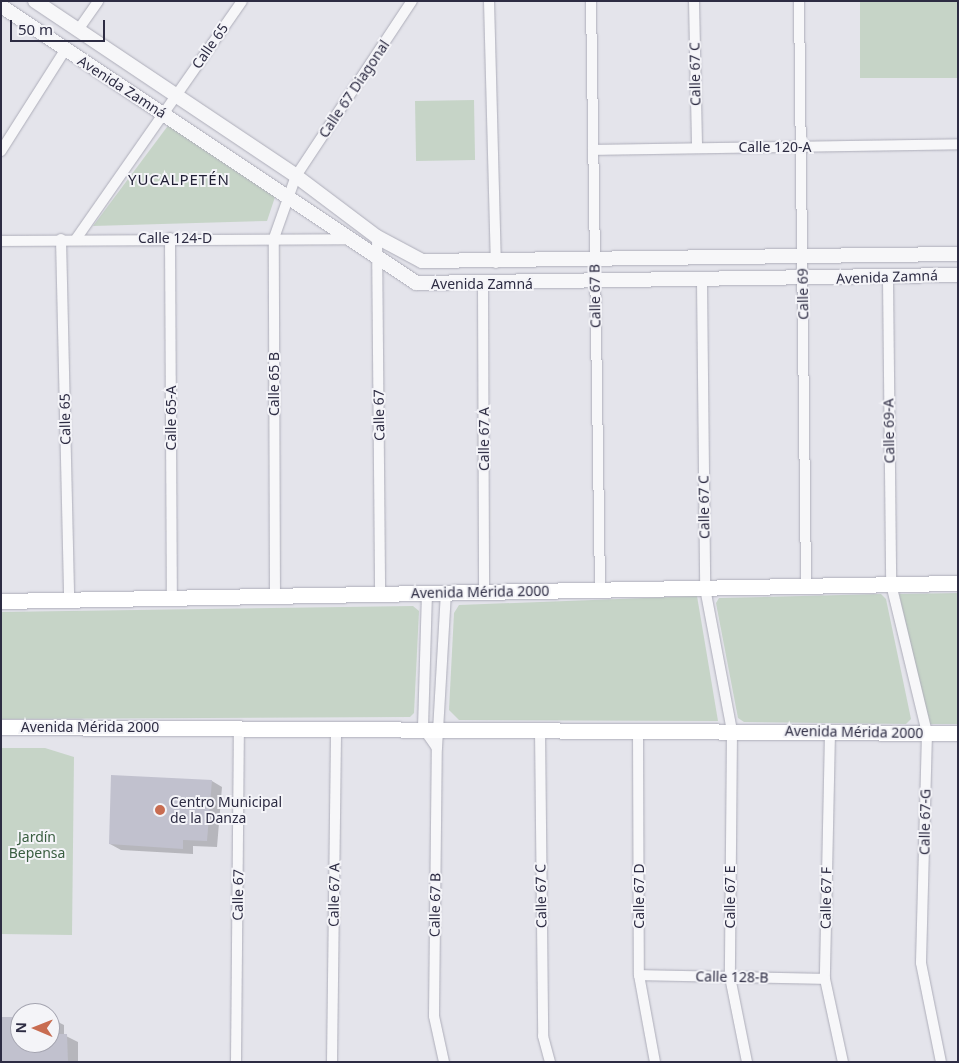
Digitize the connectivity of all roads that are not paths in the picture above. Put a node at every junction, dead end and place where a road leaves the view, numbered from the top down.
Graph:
1 (35, 1) edge
2 (98, 1) edge
3 (242, 1) edge
4 (412, 1) edge
5 (489, 1) edge
6 (591, 1) edge
7 (694, 1) edge
8 (800, 1) edge
9 (1, 6) edge
10 (78, 30) junction
11 (65, 50) junction
12 (175, 96) junction
13 (163, 113) junction
14 (958, 144) edge
15 (697, 147) junction
16 (800, 147) junction
17 (593, 150) junction
18 (1, 151) edge
19 (296, 176) junction
20 (287, 197) junction
21 (377, 236) junction
22 (170, 238) junction
23 (274, 238) junction
24 (76, 239) junction
25 (349, 239) junction
26 (61, 240) junction
27 (1, 241) edge
28 (958, 254) edge
29 (802, 258) junction
30 (377, 261) junction
31 (594, 261) junction
32 (496, 263) junction
33 (958, 275) edge
34 (888, 278) junction
35 (802, 279) junction
36 (702, 281) junction
37 (594, 282) junction
38 (483, 285) junction
39 (958, 583) edge
40 (891, 584) junction
41 (806, 586) junction
42 (705, 588) junction
43 (600, 590) junction
44 (484, 592) junction
45 (427, 593) junction
46 (446, 593) junction
47 (380, 594) junction
48 (275, 596) junction
49 (172, 598) junction
50 (69, 599) junction
51 (1, 601) edge
52 (1, 727) edge
53 (239, 728) junction
54 (336, 728) junction
55 (423, 728) junction
56 (442, 728) junction
57 (540, 729) junction
58 (638, 730) junction
59 (732, 731) junction
60 (830, 732) junction
61 (927, 733) junction
62 (958, 733) edge
63 (438, 748) junction
64 (639, 975) junction
65 (730, 977) junction
66 (825, 979) junction
67 (236, 1062) edge
68 (332, 1062) edge
69 (444, 1062) edge
70 (550, 1062) edge
71 (655, 1062) edge
72 (747, 1062) edge
73 (843, 1062) edge
74 (942, 1062) edge

1 - 10 street, Avenida Zamná
2 - 10 street
3 - 12 street, Calle 65
4 - 19 street, Calle 67 Diagonal
5 - 32 street
6 - 17 street, Calle 67 B
7 - 15 street, Calle 67 C
8 - 16 street, Calle 69
9 - 11 street, Avenida Zamná
10 - 12 street, Avenida Zamná
11 - 13 street, Avenida Zamná
11 - 18 street
12 - 13 street, Calle 65
12 - 19 street, Avenida Zamná
13 - 20 street, Avenida Zamná
13 - 24 street, Calle 65
14 - 16 street, Calle 120-A
15 - 16 street, Calle 120-A
15 - 17 street, Calle 120-A
16 - 29 street, Calle 69
17 - 31 street, Calle 67 B
19 - 20 street, Calle 65 B
19 - 21 street, Avenida Zamná
20 - 23 street, Calle 65 B
20 - 25 street, Avenida Zamná
21 - 30 street, Calle 67
21 - 32 street, Avenida Zamná
22 - 23 street, Calle 124-D
22 - 24 street, Calle 124-D
22 - 49 street, Calle 65-A
23 - 25 street, Calle 124-D
23 - 48 street, Calle 65 B
24 - 26 street, Calle 124-D
25 - 30 street, Avenida Zamná
26 - 27 street, Calle 124-D
26 - 50 street, Calle 65
28 - 29 street, Avenida Zamná
29 - 31 street, Avenida Zamná
29 - 35 street, Calle 69
30 - 38 street, Avenida Zamná
30 - 47 street, Calle 67
31 - 32 street, Avenida Zamná
31 - 37 street, Calle 67 B
33 - 34 street, Avenida Zamná
34 - 35 street, Avenida Zamná
34 - 40 street, Calle 69-A
35 - 36 street, Avenida Zamná
35 - 41 street, Calle 69
36 - 37 street, Avenida Zamná
36 - 42 street, Calle 67 C
37 - 38 street, Avenida Zamná
37 - 43 street, Calle 67 B
38 - 44 street, Calle 67 A
39 - 40 main road, Avenida Mérida 2000
40 - 41 main road, Avenida Mérida 2000
40 - 61 street, Calle 67-G
41 - 42 main road, Avenida Mérida 2000
42 - 43 main road, Avenida Mérida 2000
42 - 59 street, Calle 67 C
43 - 44 main road, Avenida Mérida 2000
44 - 46 main road, Avenida Mérida 2000
45 - 46 main road, Avenida Mérida 2000
45 - 47 main road, Avenida Mérida 2000
45 - 55 street
46 - 56 street
47 - 48 main road, Avenida Mérida 2000
48 - 49 main road, Avenida Mérida 2000
49 - 50 main road, Avenida Mérida 2000
50 - 51 main road, Avenida Mérida 2000
52 - 53 main road, Avenida Mérida 2000
53 - 54 main road, Avenida Mérida 2000
53 - 67 street, Calle 67
54 - 55 main road, Avenida Mérida 2000
54 - 68 street, Calle 67 A
55 - 56 main road, Avenida Mérida 2000
55 - 63 street
56 - 57 main road, Avenida Mérida 2000
56 - 63 street, Calle 67 B
57 - 58 main road, Avenida Mérida 2000
57 - 70 street, Calle 67 C
58 - 59 main road, Avenida Mérida 2000
58 - 64 street, Calle 67 D
59 - 60 main road, Avenida Mérida 2000
59 - 65 street, Calle 67 E
60 - 61 main road, Avenida Mérida 2000
60 - 66 street, Calle 67 F
61 - 62 main road, Avenida Mérida 2000
61 - 74 street, Calle 67-G
63 - 69 street, Calle 67 B
64 - 65 street, Calle 128-B
64 - 71 street, Calle 67 D
65 - 66 street, Calle 128-B
65 - 72 street, Calle 67 E
66 - 73 street, Calle 67 F

